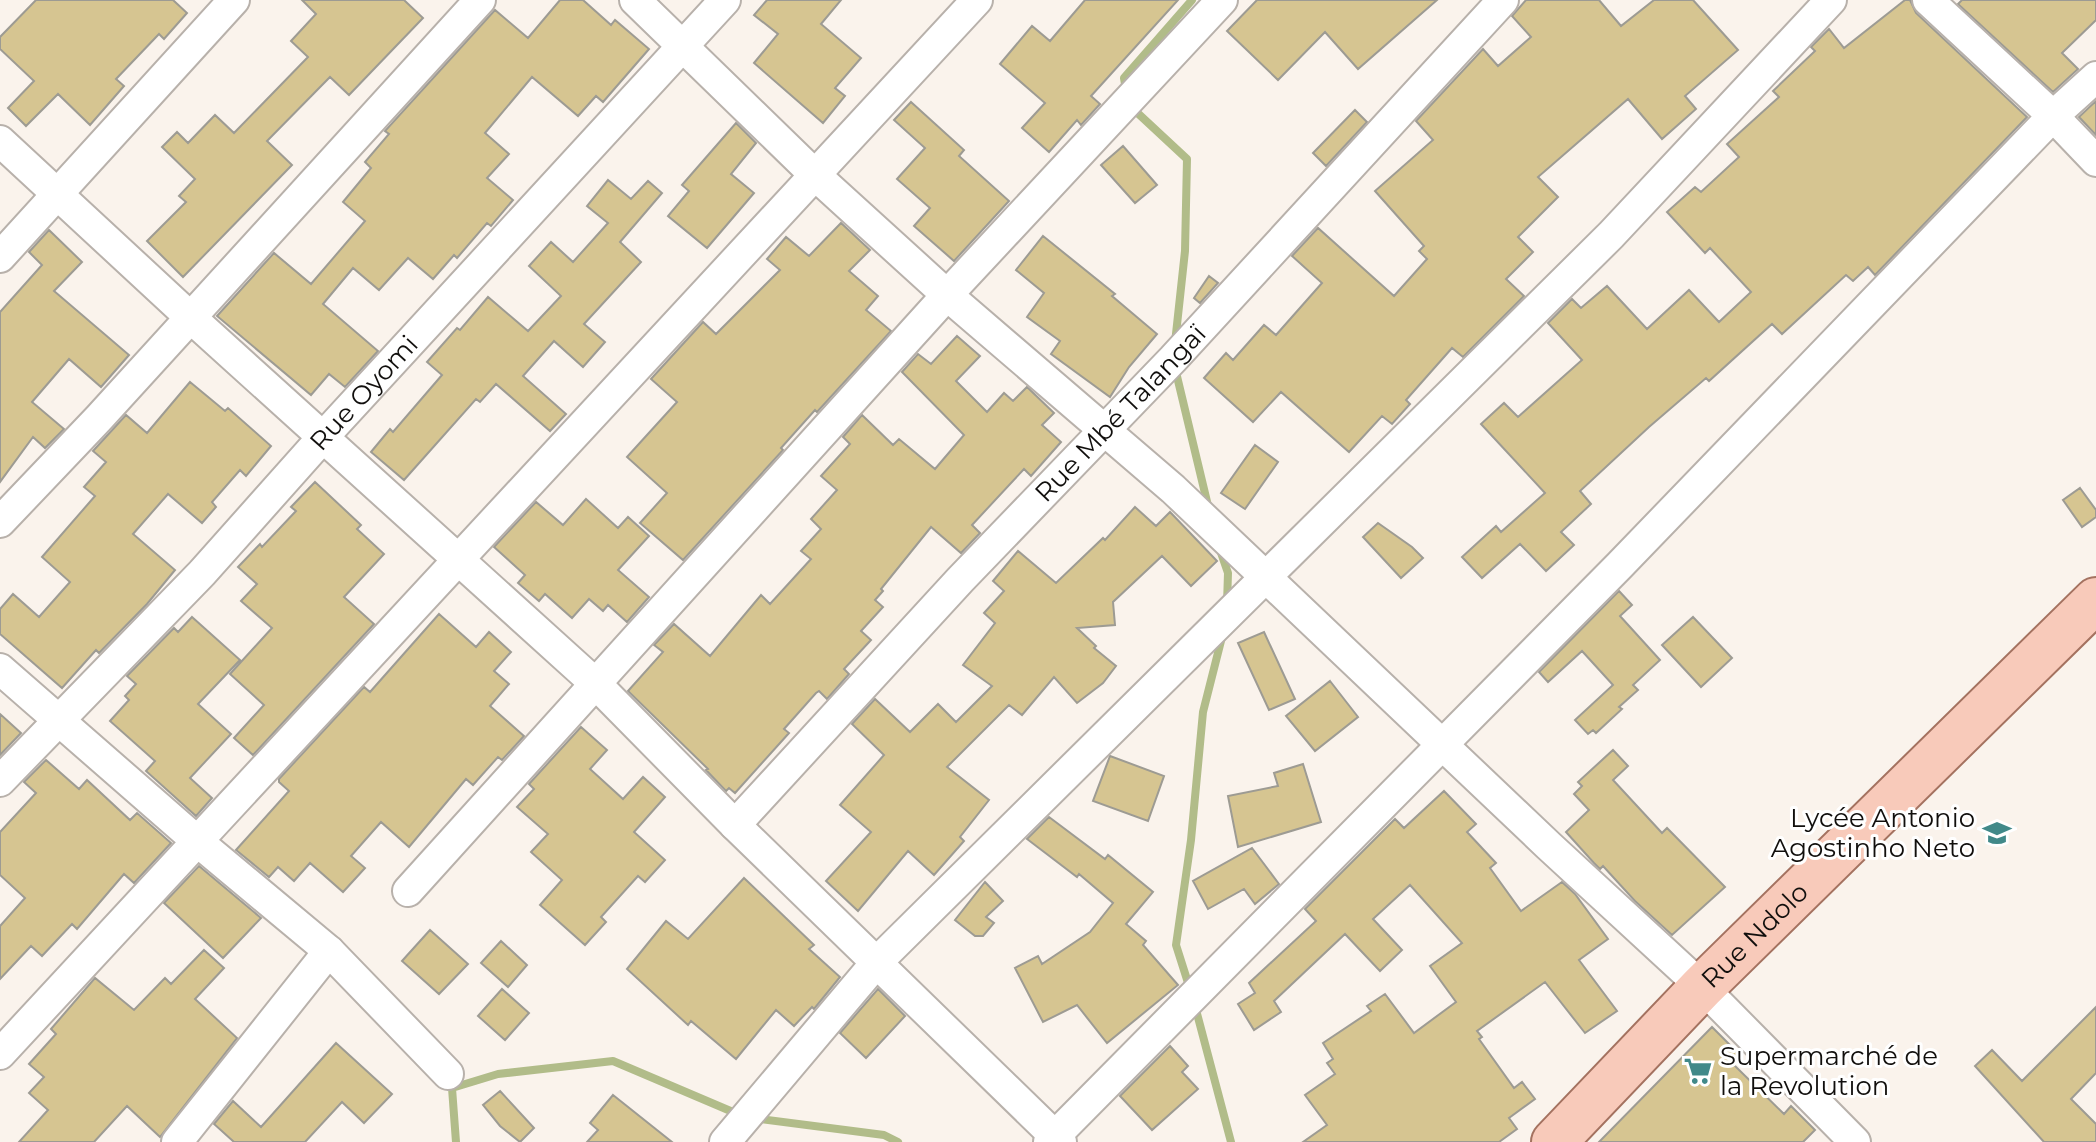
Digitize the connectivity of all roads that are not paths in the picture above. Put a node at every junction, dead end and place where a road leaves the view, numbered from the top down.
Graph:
1 (234, 0) edge
2 (480, 0) edge
3 (635, 0) edge
4 (725, 0) edge
5 (977, 0) edge
6 (1222, 0) edge
7 (1503, 0) edge
8 (1831, 0) edge
9 (1928, 0) edge
10 (682, 45) junction
11 (2096, 77) edge
12 (2053, 116) junction
13 (0, 141) edge
14 (2096, 161) edge
15 (814, 174) junction
16 (58, 195) junction
17 (0, 257) edge
18 (947, 295) junction
19 (190, 317) junction
20 (1102, 430) junction
21 (324, 436) junction
22 (0, 522) edge
23 (458, 561) junction
24 (1267, 577) junction
25 (2096, 600) edge
26 (0, 669) edge
27 (597, 685) junction
28 (59, 718) junction
29 (1443, 745) junction
30 (0, 781) edge
31 (735, 825) junction
32 (197, 841) junction
33 (408, 891) dead end
34 (329, 951) junction
35 (876, 963) junction
36 (1702, 987) junction
37 (0, 1054) edge
38 (448, 1074) dead end
39 (1055, 1140) edge
40 (177, 1142) edge
41 (725, 1142) edge
42 (1554, 1142) edge
43 (1855, 1142) edge

1 - 16 street
2 - 19 street
3 - 10 street
4 - 10 street, Rue Oyomi
5 - 15 street
6 - 18 street
7 - 20 street, Rue Mbé Talangaï
8 - 24 street
9 - 12 street
10 - 15 street
10 - 21 street, Rue Oyomi
11 - 12 street
12 - 14 street
12 - 29 street
13 - 16 street
15 - 18 street
15 - 23 street
16 - 17 street
16 - 19 street
18 - 20 street
18 - 27 street
19 - 21 street
19 - 22 street
20 - 24 street
20 - 31 street, Rue Mbé Talangaï
21 - 23 street
21 - 28 street, Rue Oyomi
23 - 27 street
23 - 32 street
24 - 29 street
24 - 35 street
25 - 36 main road, Rue Ndolo
26 - 28 street
27 - 31 street
27 - 33 street
28 - 30 street, Rue Oyomi
28 - 32 street
29 - 36 street
29 - 39 street
31 - 35 street
32 - 34 street
32 - 37 street
34 - 38 street
34 - 40 street
35 - 39 street
35 - 41 street
36 - 42 main road, Rue Ndolo
36 - 43 street

